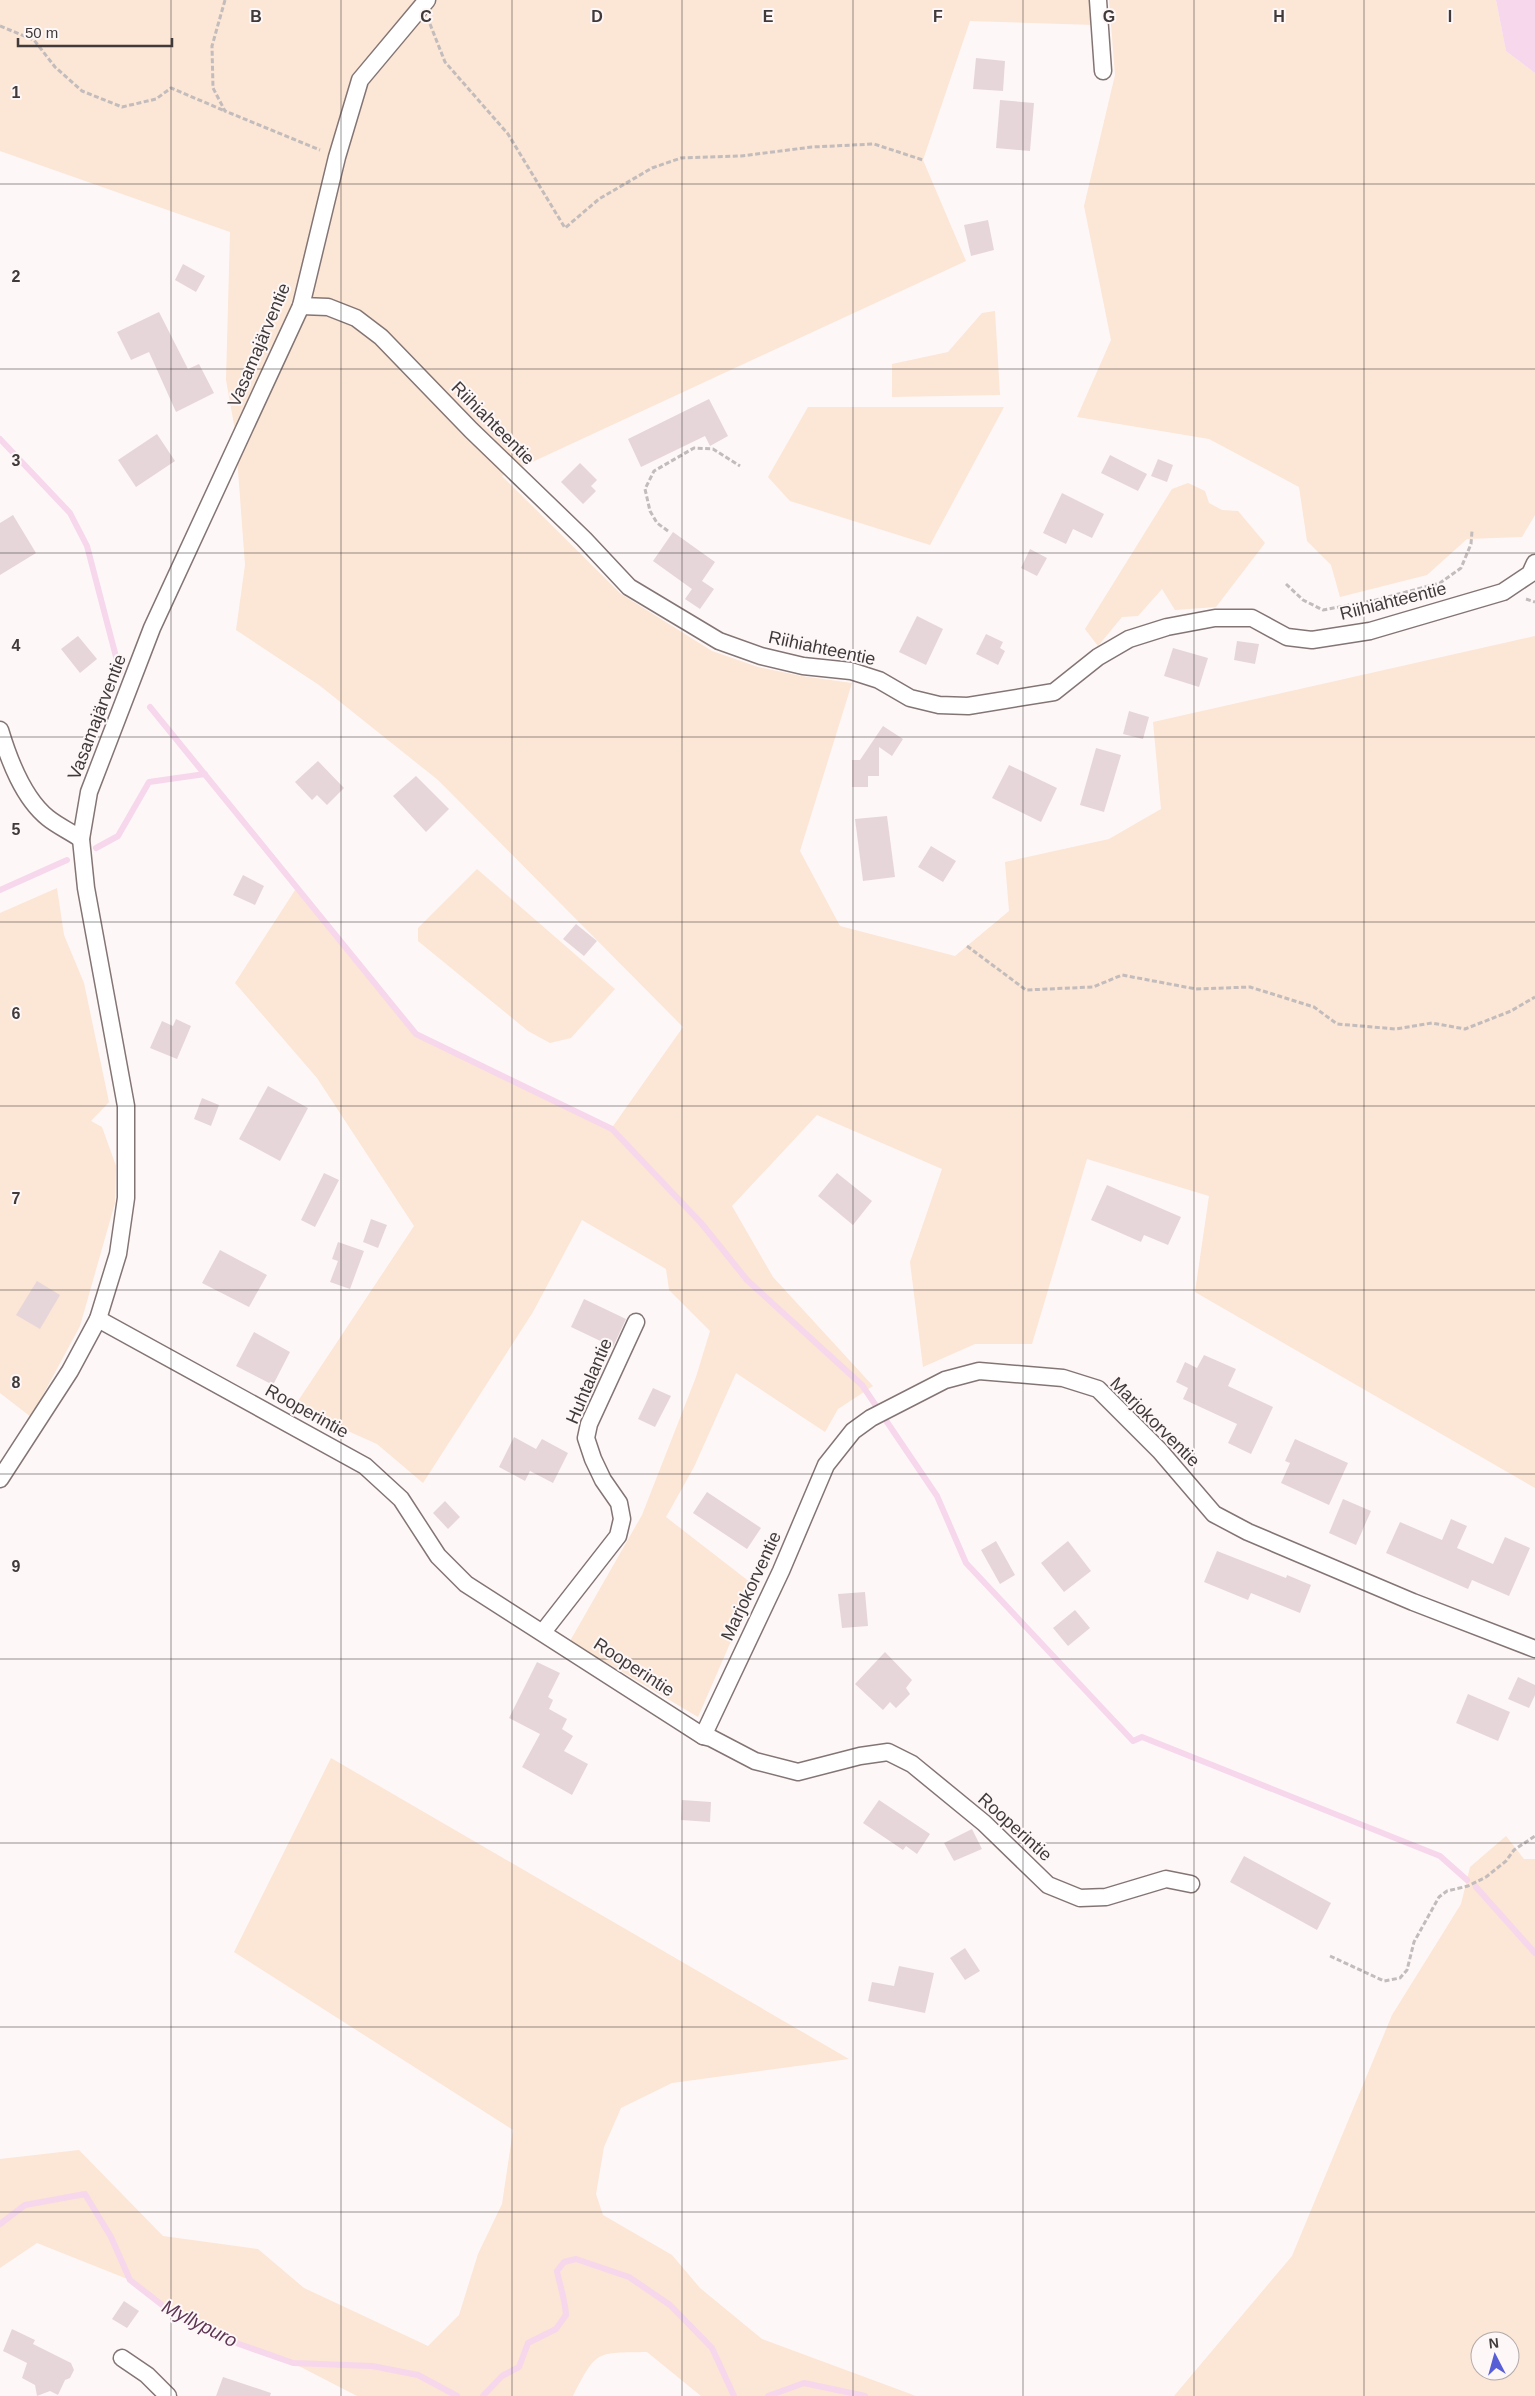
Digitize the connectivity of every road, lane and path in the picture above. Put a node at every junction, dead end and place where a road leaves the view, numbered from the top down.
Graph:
1 (225, 0) edge
2 (1098, 0) edge
3 (425, 2) edge
4 (0, 26) edge
5 (1103, 71) dead end
6 (225, 111) junction
7 (337, 157) junction
8 (922, 160) dead end
9 (301, 306) junction
10 (740, 466) dead end
11 (668, 531) dead end
12 (1472, 531) dead end
13 (1535, 563) edge
14 (1286, 584) dead end
15 (0, 730) edge
16 (81, 839) junction
17 (967, 946) dead end
18 (1535, 997) edge
19 (98, 1319) junction
20 (636, 1322) dead end
21 (0, 1479) edge
22 (543, 1632) junction
23 (1535, 1649) edge
24 (703, 1736) junction
25 (1535, 1836) edge
26 (1191, 1884) dead end
27 (1330, 1956) dead end
28 (122, 2358) dead end
29 (168, 2396) edge

1 - 6 path
2 - 5 street
3 - 7 street, Vasamajärventie
3 - 8 path
4 - 6 path
6 - 7 path
7 - 9 street, Vasamajärventie
9 - 13 street, Riihiahteentie
9 - 16 street, Vasamajärventie
10 - 11 path
12 - 14 path
15 - 16 street
16 - 19 street, Vasamajärventie
17 - 18 path
19 - 21 street, Vasamajärventie
19 - 22 street, Rooperintie
20 - 22 street, Huhtalantie
22 - 24 street, Rooperintie
23 - 24 street, Marjokorventie
24 - 26 street, Rooperintie
25 - 27 path
28 - 29 street

